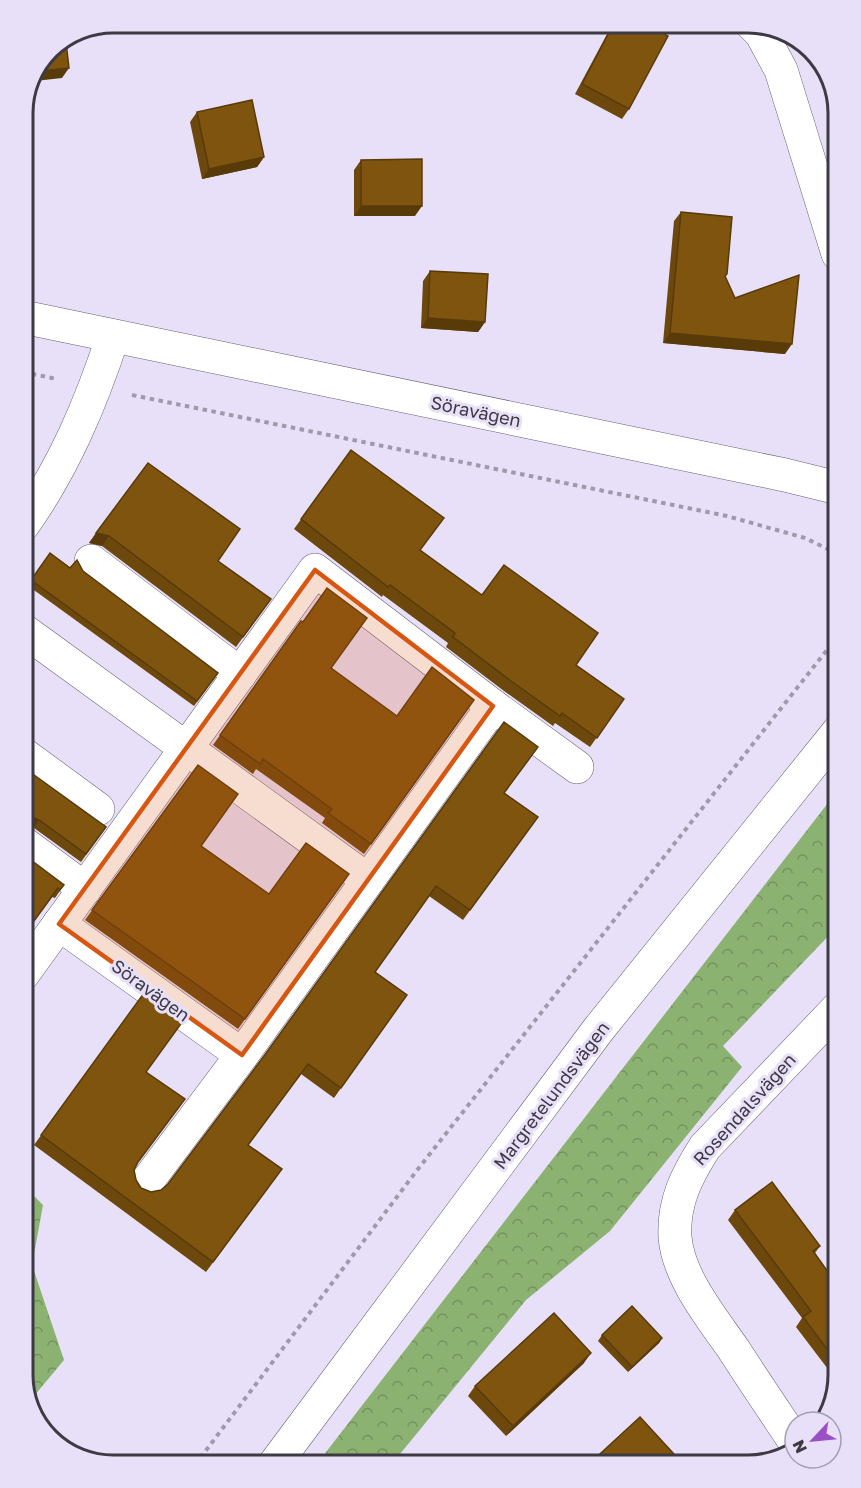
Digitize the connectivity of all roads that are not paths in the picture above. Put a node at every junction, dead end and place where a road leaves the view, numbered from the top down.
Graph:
1 (762, 35) edge
2 (828, 222) edge
3 (33, 319) edge
4 (113, 336) junction
5 (828, 486) edge
6 (33, 510) edge
7 (91, 561) dead end
8 (33, 637) edge
9 (240, 674) junction
10 (493, 706) junction
11 (828, 744) edge
12 (187, 747) junction
13 (33, 761) edge
14 (578, 767) dead end
15 (98, 808) dead end
16 (33, 851) edge
17 (368, 880) junction
18 (85, 889) junction
19 (59, 924) junction
20 (33, 959) edge
21 (828, 1018) edge
22 (242, 1055) junction
23 (146, 1184) dead end
24 (783, 1424) edge
25 (281, 1455) edge

1 - 2 street
3 - 4 street, Söravägen
4 - 5 street, Söravägen
4 - 6 street
7 - 9 street
8 - 12 street
9 - 10 street
9 - 12 street
10 - 14 street
10 - 17 street
11 - 25 street, Margretelundsvägen
12 - 17 street
12 - 18 street
13 - 15 street
16 - 18 street
17 - 22 street
18 - 19 street
19 - 20 street
19 - 22 street, Söravägen
21 - 24 street, Rosendalsvägen
22 - 23 street

